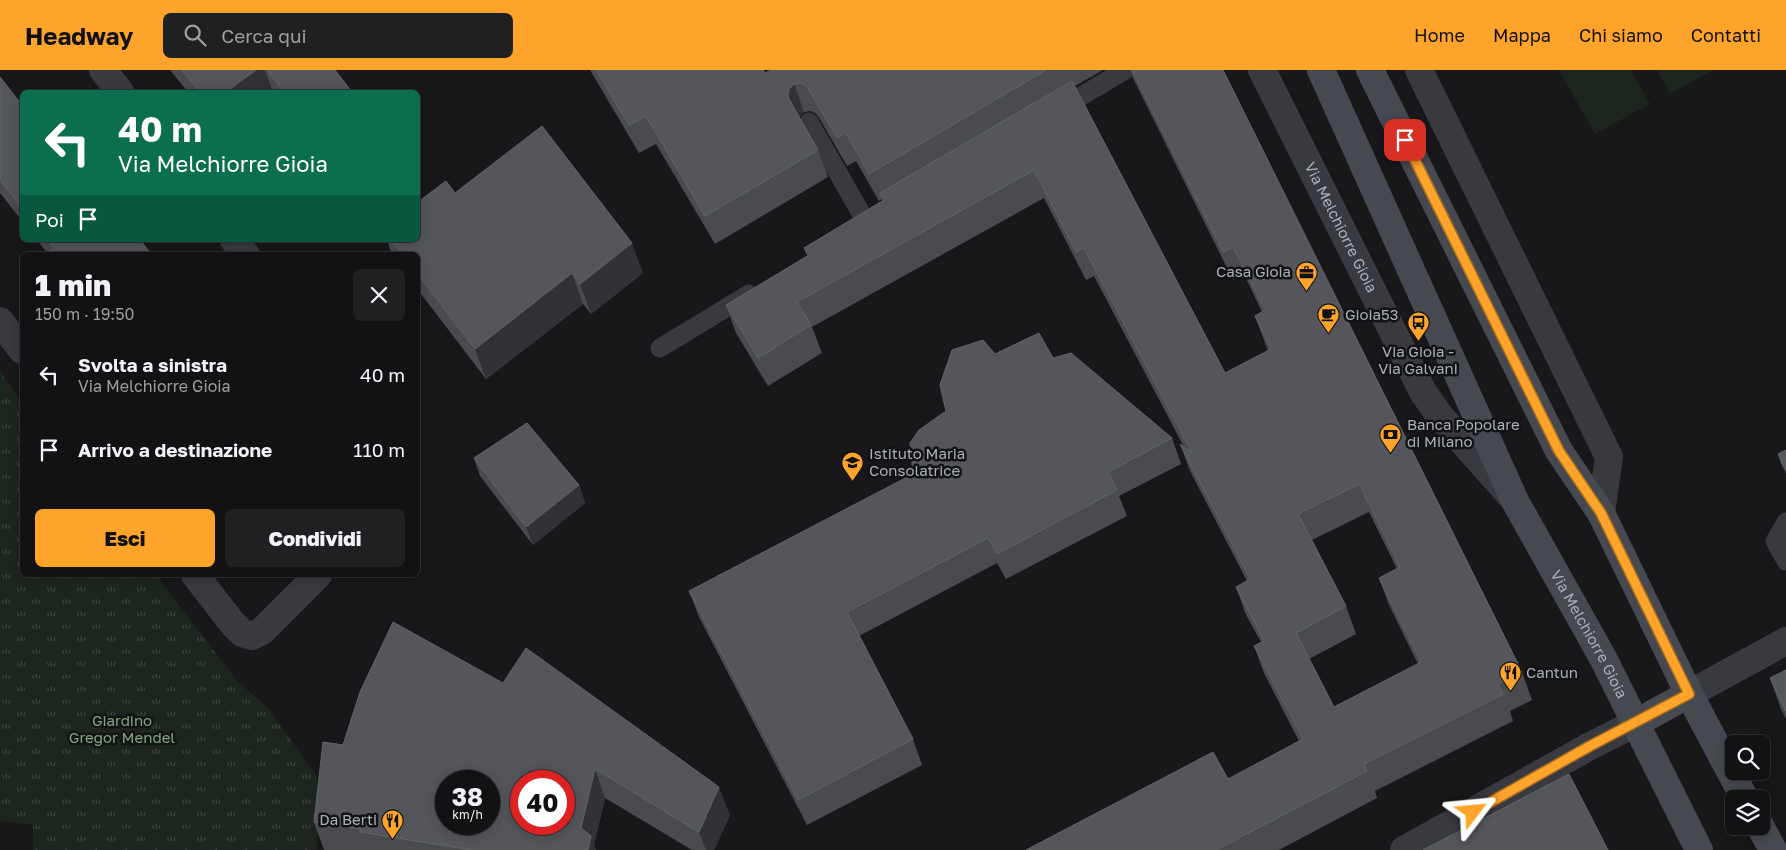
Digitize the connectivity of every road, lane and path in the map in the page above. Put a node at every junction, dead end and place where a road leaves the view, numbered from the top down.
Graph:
1 (103, 70) edge
2 (1125, 70) edge
3 (1262, 70) edge
4 (1321, 70) edge
5 (1370, 70) edge
6 (1419, 70) edge
7 (118, 90) edge
8 (1042, 119) edge
9 (809, 122) dead end
10 (883, 212) edge
11 (866, 222) junction
12 (850, 232) edge
13 (236, 242) edge
14 (244, 252) edge
15 (761, 286) edge
16 (0, 321) edge
17 (20, 347) edge
18 (660, 348) dead end
19 (1515, 501) junction
20 (1601, 513) junction
21 (1786, 522) edge
22 (1786, 562) edge
23 (197, 577) edge
24 (316, 577) edge
25 (1786, 641) edge
26 (1689, 694) junction
27 (1636, 722) junction
28 (1740, 790) edge
29 (1765, 835) edge
30 (1404, 850) edge
31 (1700, 850) edge
32 (1773, 850) edge

1 - 7 street
2 - 8 lane
3 - 19 street, Via Melchiorre Gioia
4 - 19 main road, Via Melchiorre Gioia
5 - 20 main road
6 - 20 street
9 - 11 lane
10 - 11 lane
11 - 12 lane
13 - 14 street
15 - 18 lane
16 - 17 street
19 - 27 main road, Via Melchiorre Gioia
20 - 26 main road
21 - 22 lane
23 - 24 street
25 - 26 street
26 - 27 main road
26 - 28 main road
27 - 30 street
27 - 31 main road, Via Melchiorre Gioia
29 - 32 main road

